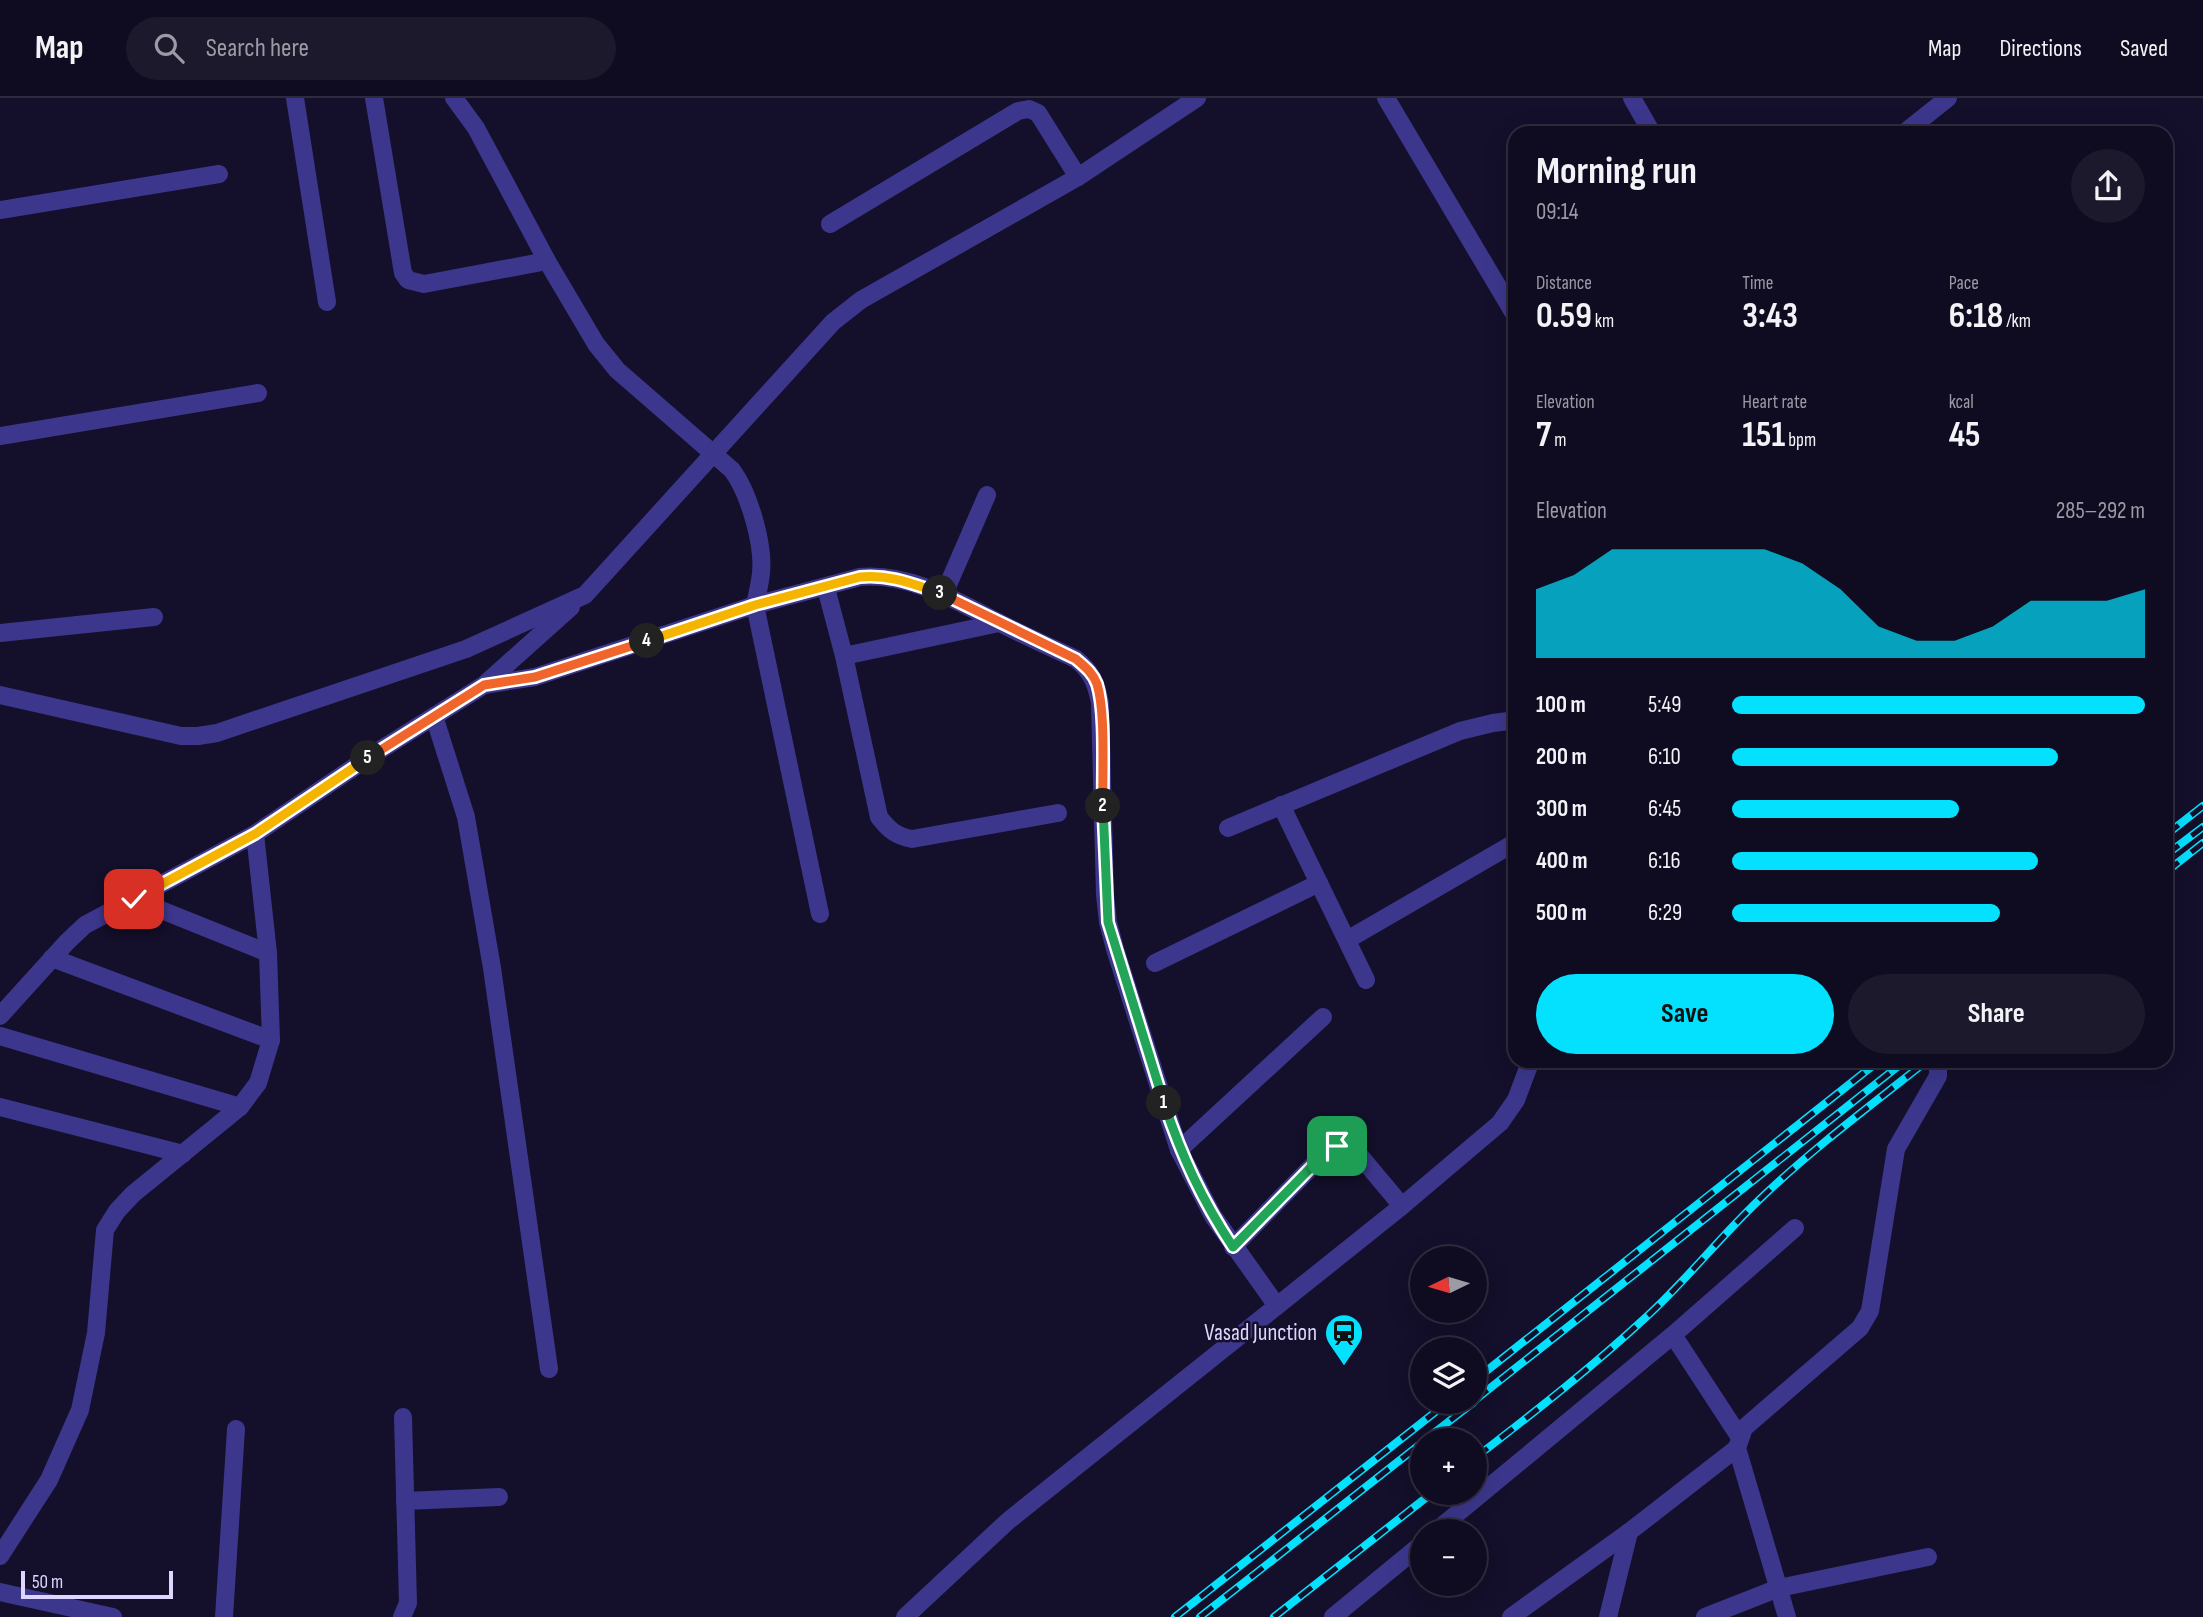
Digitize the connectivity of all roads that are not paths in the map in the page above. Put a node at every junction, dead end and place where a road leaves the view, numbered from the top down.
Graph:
1 (295, 98) edge
2 (374, 98) edge
3 (454, 98) edge
4 (1197, 98) edge
5 (1386, 98) edge
6 (1632, 98) edge
7 (1948, 98) edge
8 (1647, 126) edge
9 (1913, 126) edge
10 (219, 174) dead end
11 (1078, 177) junction
12 (0, 210) edge
13 (830, 224) dead end
14 (547, 261) junction
15 (327, 302) dead end
16 (1508, 304) edge
17 (258, 393) dead end
18 (0, 436) edge
19 (713, 455) junction
20 (987, 495) dead end
21 (826, 588) junction
22 (585, 594) junction
23 (944, 594) junction
24 (755, 605) junction
25 (154, 617) dead end
26 (999, 622) junction
27 (0, 633) edge
28 (844, 656) junction
29 (484, 685) junction
30 (0, 695) edge
31 (435, 716) junction
32 (1508, 722) edge
33 (1281, 805) junction
34 (1058, 813) dead end
35 (1228, 828) dead end
36 (255, 834) junction
37 (1508, 847) edge
38 (1319, 883) junction
39 (134, 899) junction
40 (820, 914) dead end
41 (1347, 940) junction
42 (268, 953) junction
43 (52, 958) junction
44 (1156, 963) dead end
45 (1366, 980) dead end
46 (0, 1016) edge
47 (1323, 1017) dead end
48 (0, 1037) edge
49 (271, 1040) junction
50 (1528, 1068) edge
51 (1938, 1068) edge
52 (0, 1107) edge
53 (240, 1107) junction
54 (1179, 1150) junction
55 (183, 1154) junction
56 (1402, 1206) junction
57 (1795, 1228) dead end
58 (1233, 1247) junction
59 (1277, 1306) junction
60 (1673, 1335) junction
61 (549, 1370) dead end
62 (403, 1417) dead end
63 (236, 1429) dead end
64 (1738, 1442) junction
65 (499, 1497) dead end
66 (405, 1501) junction
67 (1451, 1519) edge
68 (1629, 1532) junction
69 (1410, 1554) edge
70 (0, 1556) edge
71 (1928, 1558) dead end
72 (1779, 1588) junction
73 (0, 1592) edge
74 (113, 1617) edge
75 (225, 1617) edge
76 (402, 1617) edge
77 (905, 1617) edge
78 (1333, 1617) edge
79 (1511, 1617) edge
80 (1608, 1617) edge
81 (1705, 1617) edge
82 (1787, 1617) edge

1 - 15 street
2 - 14 street
3 - 14 street
4 - 11 street
5 - 16 street
6 - 8 street
7 - 9 street
10 - 12 street
11 - 13 street
11 - 19 street
14 - 19 street
17 - 18 street
19 - 22 street
19 - 24 street
20 - 23 street
21 - 23 street
21 - 24 street
21 - 28 street
22 - 29 street
22 - 30 street
23 - 26 street
24 - 29 street
24 - 40 street
25 - 27 street
26 - 28 street
26 - 54 street
28 - 34 street
29 - 31 street
31 - 36 street
31 - 61 street
32 - 33 street
33 - 35 street
33 - 38 street
36 - 39 street
36 - 42 street
37 - 41 street
38 - 41 street
38 - 44 street
39 - 42 street
39 - 43 street
41 - 45 street
42 - 49 street
43 - 46 street
43 - 49 street
47 - 54 street
48 - 53 street
49 - 53 street
50 - 56 street
51 - 64 street
52 - 55 street
53 - 55 street
54 - 58 street
55 - 70 street
56 - 58 street
56 - 59 street
57 - 60 street
58 - 59 street
59 - 77 street
60 - 64 street
60 - 67 street
62 - 66 street
63 - 75 street
64 - 68 street
64 - 72 street
65 - 66 street
66 - 76 street
68 - 79 street
68 - 80 street
69 - 78 street
71 - 72 street
72 - 81 street
72 - 82 street
73 - 74 street

